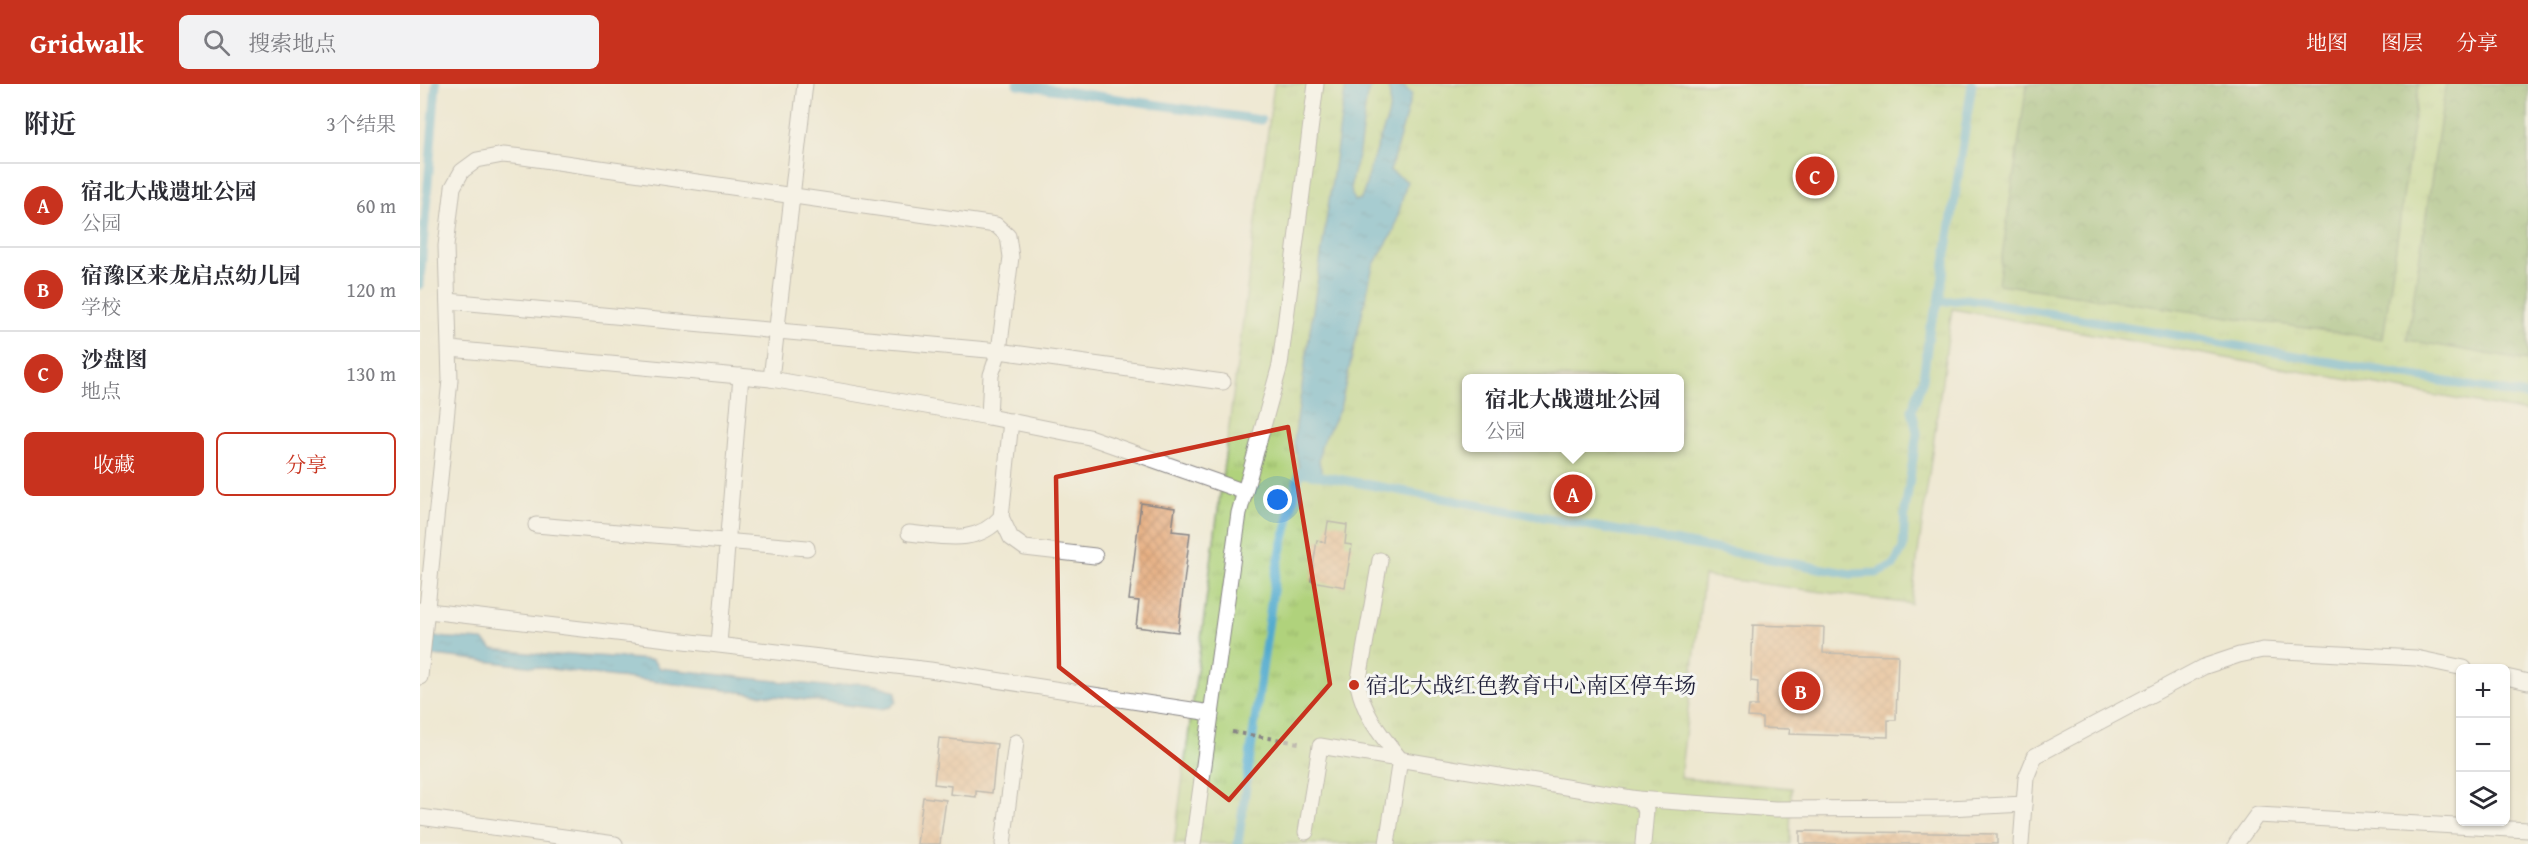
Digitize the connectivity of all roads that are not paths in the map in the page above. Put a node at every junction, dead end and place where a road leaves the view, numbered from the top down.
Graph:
1 (805, 84) edge
2 (1316, 84) edge
3 (792, 195) junction
4 (448, 301) junction
5 (776, 331) junction
6 (450, 349) junction
7 (999, 351) junction
8 (741, 376) junction
9 (771, 379) junction
10 (1223, 382) dead end
11 (989, 417) junction
12 (1011, 421) junction
13 (1245, 492) junction
14 (1001, 517) junction
15 (536, 525) dead end
16 (909, 533) dead end
17 (727, 540) junction
18 (807, 548) dead end
19 (1095, 556) dead end
20 (1380, 560) dead end
21 (423, 611) edge
22 (718, 644) junction
23 (2456, 667) edge
24 (420, 677) edge
25 (2510, 678) edge
26 (2528, 682) edge
27 (1211, 713) junction
28 (1016, 742) dead end
29 (1400, 759) junction
30 (1637, 799) junction
31 (2024, 804) junction
32 (420, 817) edge
33 (2528, 830) edge
34 (1306, 832) dead end
35 (615, 844) edge
36 (1003, 844) edge
37 (1193, 844) edge
38 (1387, 844) edge
39 (1643, 844) edge
40 (2021, 844) edge
41 (2236, 844) edge

1 - 3 lane
2 - 13 lane
3 - 4 lane
3 - 5 lane
3 - 7 lane
4 - 5 lane
4 - 6 lane
5 - 7 lane
5 - 9 lane
6 - 8 lane
6 - 21 lane
7 - 10 lane
7 - 11 lane
8 - 9 lane
8 - 17 lane
9 - 11 lane
11 - 12 lane
12 - 13 lane
12 - 14 lane
13 - 27 lane
14 - 16 lane
14 - 19 lane
15 - 17 lane
17 - 18 lane
17 - 22 lane
20 - 29 lane
21 - 22 lane
21 - 24 lane
22 - 27 lane
23 - 31 lane
25 - 26 lane
27 - 37 lane
28 - 36 lane
29 - 30 lane
29 - 34 lane
29 - 38 lane
30 - 31 lane
30 - 39 lane
31 - 40 lane
32 - 35 lane
33 - 41 lane

